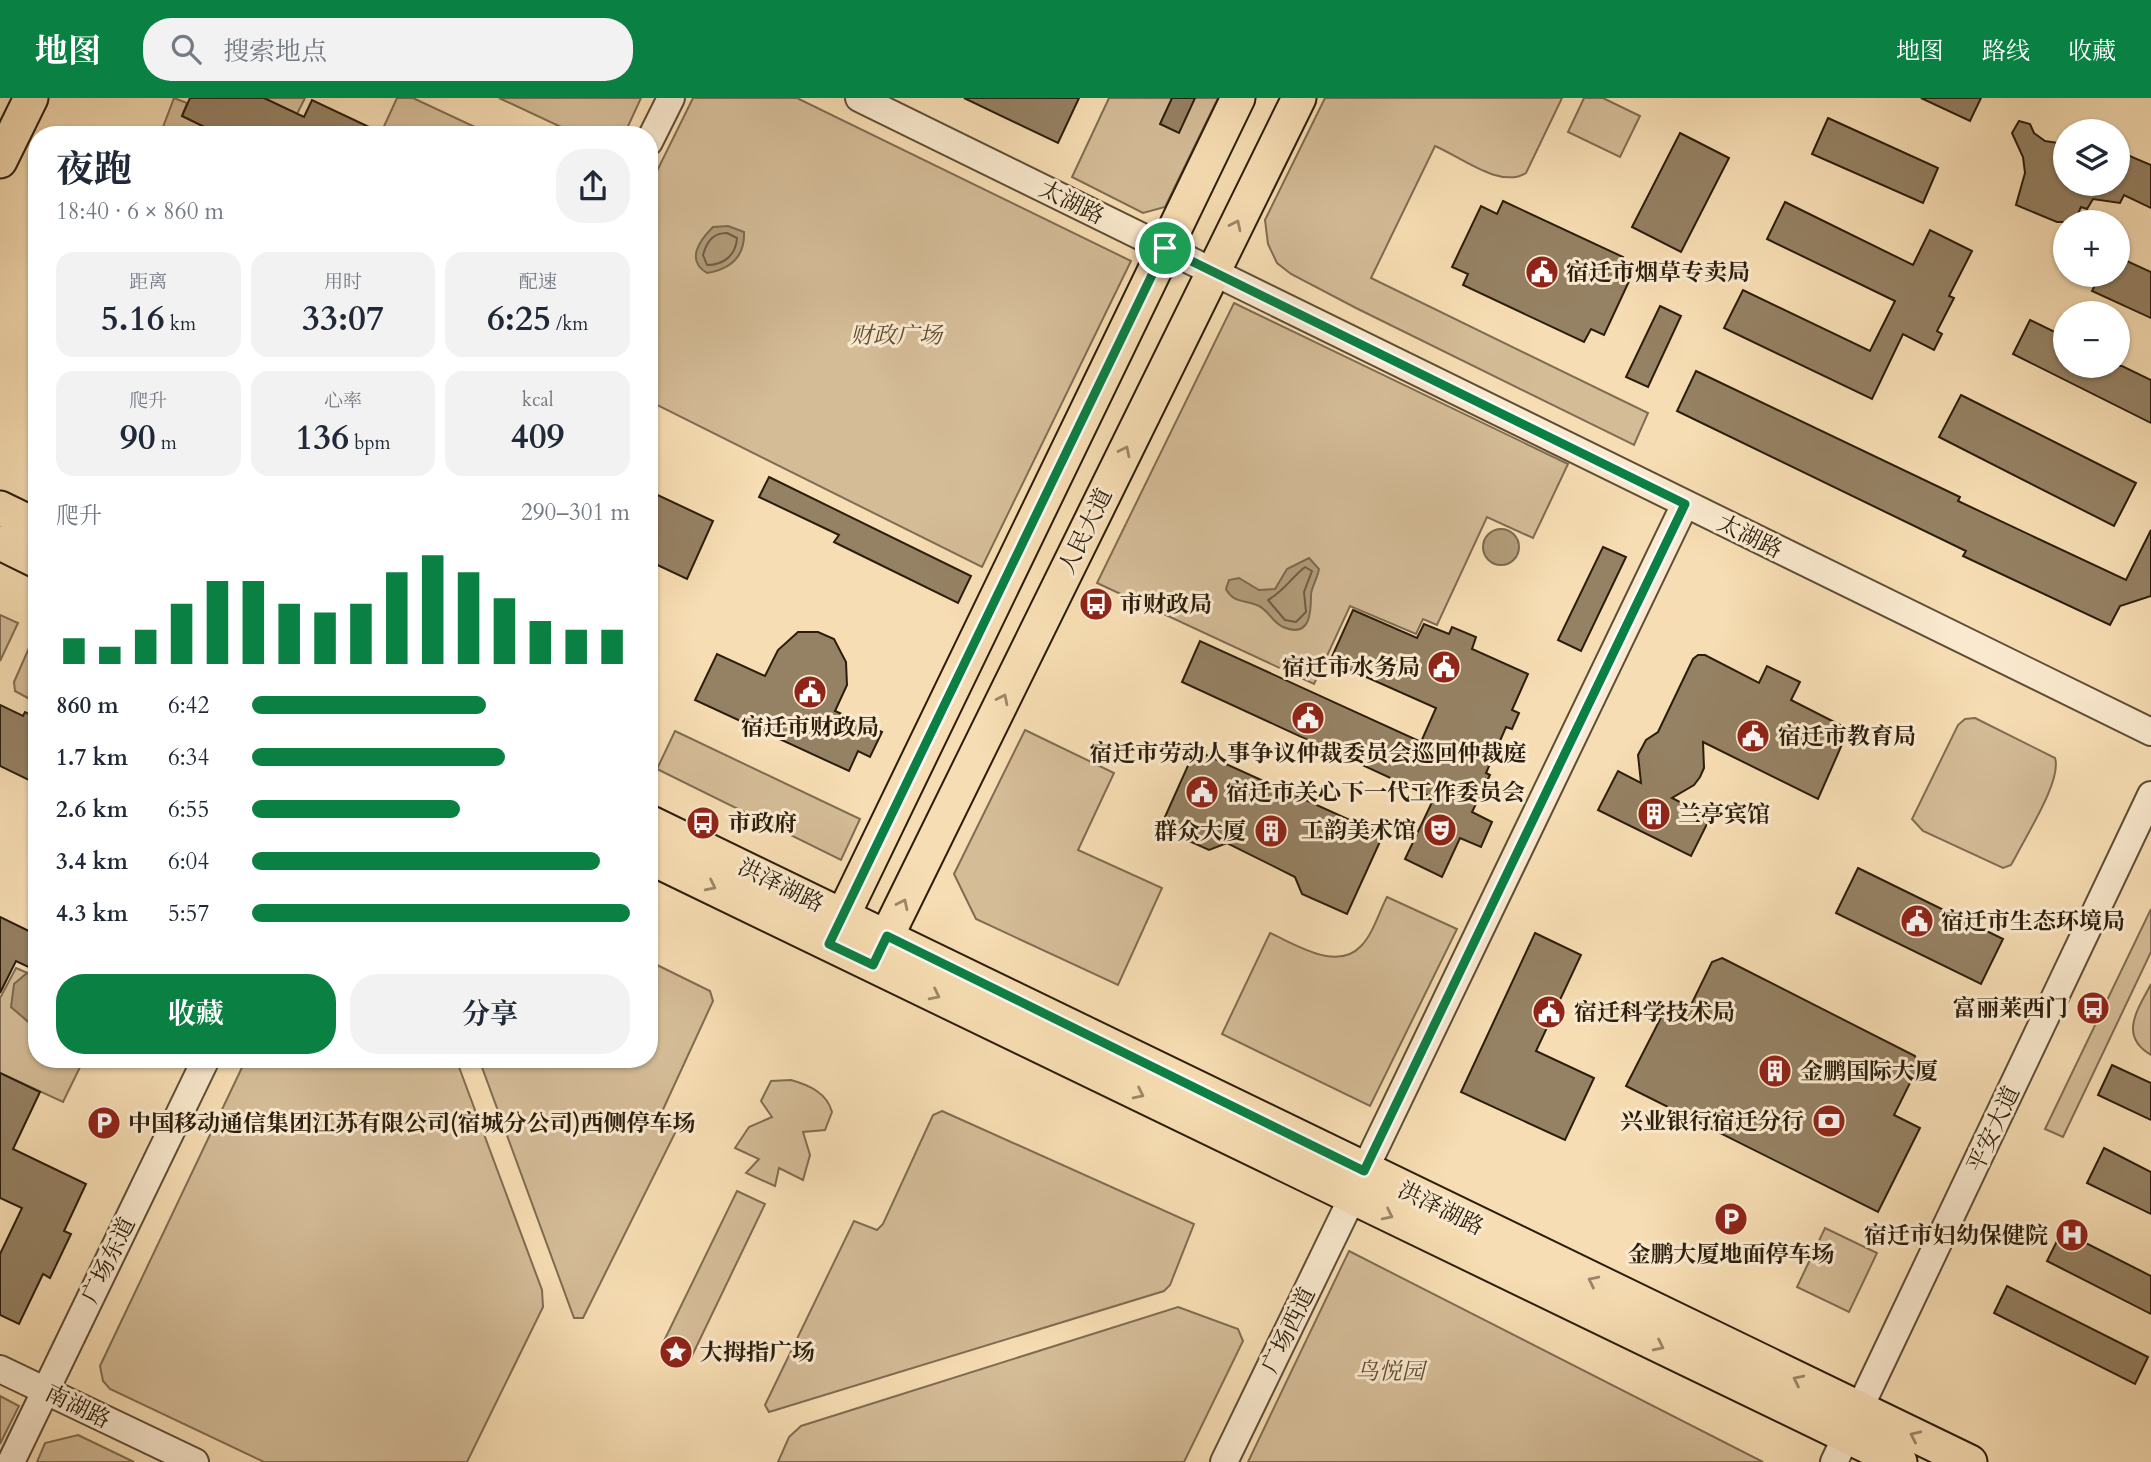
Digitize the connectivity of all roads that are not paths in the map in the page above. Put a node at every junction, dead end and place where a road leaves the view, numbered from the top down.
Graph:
1 (31, 98) edge
2 (671, 98) edge
3 (859, 98) edge
4 (1238, 98) edge
5 (1299, 98) edge
6 (657, 126) edge
7 (0, 161) edge
8 (1165, 248) junction
9 (1213, 271) junction
10 (1685, 504) junction
11 (8, 527) edge
12 (28, 550) edge
13 (2151, 732) edge
14 (2151, 795) edge
15 (658, 827) edge
16 (658, 860) edge
17 (836, 929) junction
18 (880, 951) junction
19 (202, 1068) edge
20 (1358, 1184) junction
21 (0, 1369) edge
22 (45, 1391) junction
23 (1847, 1436) edge
24 (11, 1462) edge
25 (195, 1462) edge
26 (1224, 1462) edge
27 (1900, 1462) edge
28 (1970, 1462) edge

1 - 7 main road
2 - 6 street
3 - 8 street, 太湖路
4 - 8 main road
9 -> 5 main road, 人民大道
8 - 9 street, 太湖路
8 - 17 main road
9 - 10 street, 太湖路
18 -> 9 main road, 人民大道
10 - 13 street, 太湖路
10 - 20 street, 广场西道
11 - 12 main road
14 - 23 street, 平安大道
15 - 17 main road, 洪泽湖路
16 -> 17 main road, 洪泽湖路
17 - 18 main road, 洪泽湖路
18 - 20 main road, 洪泽湖路
19 - 22 street, 广场东道
20 - 23 main road, 洪泽湖路
20 - 26 street, 广场西道
21 - 22 street, 南湖路
22 - 24 street, 广场东道
22 - 25 street, 南湖路
23 - 27 main road, 洪泽湖路
28 -> 23 main road, 洪泽湖路

